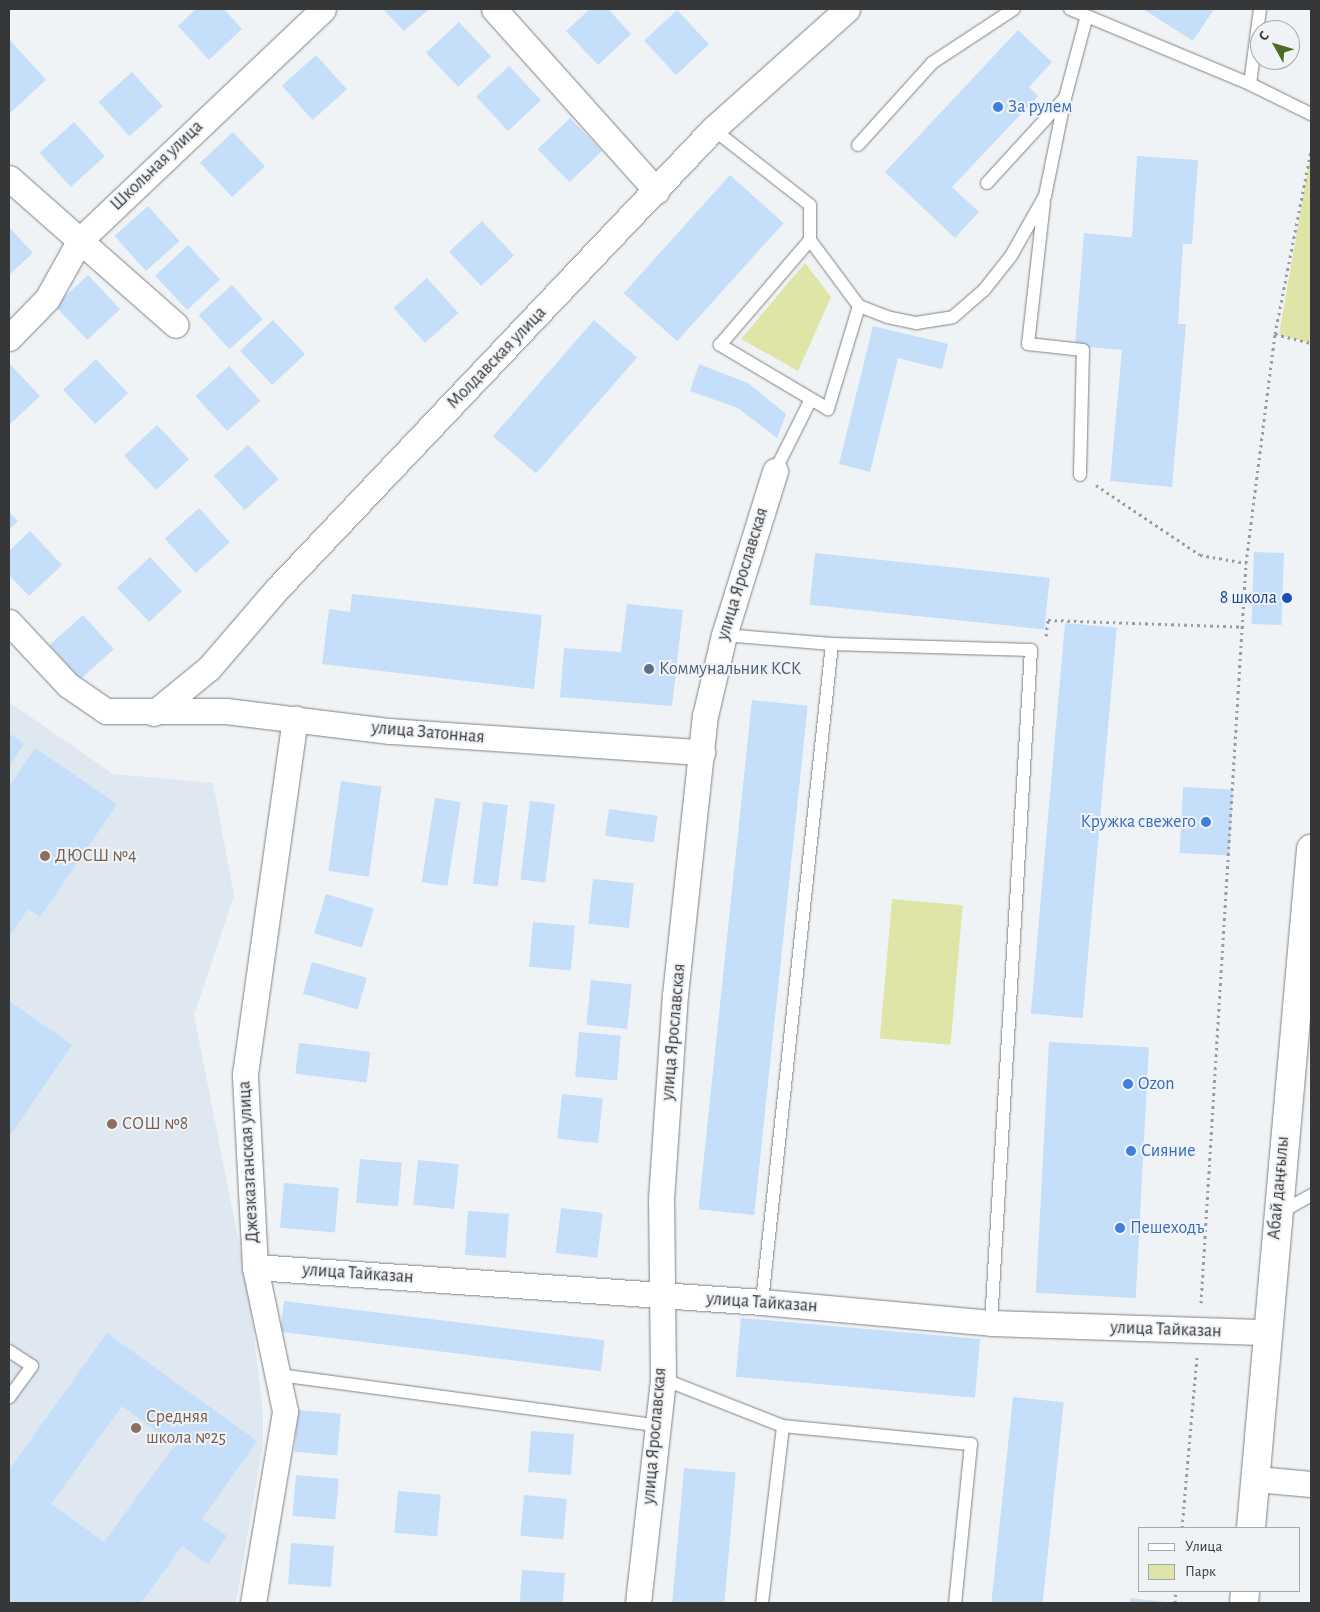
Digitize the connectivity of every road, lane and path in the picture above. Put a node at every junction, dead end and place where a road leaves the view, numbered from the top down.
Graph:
1 (323, 9) edge
2 (494, 9) edge
3 (846, 9) edge
4 (1014, 9) edge
5 (1260, 9) edge
6 (1074, 10) edge
7 (1086, 19) junction
8 (1250, 84) junction
9 (1065, 98) junction
10 (1311, 114) edge
11 (713, 129) junction
12 (858, 144) dead end
13 (1311, 150) edge
14 (9, 178) edge
15 (987, 183) dead end
16 (657, 191) junction
17 (1044, 196) junction
18 (80, 240) junction
19 (810, 240) junction
20 (860, 306) junction
21 (176, 326) dead end
22 (1275, 334) junction
23 (9, 338) edge
24 (1311, 343) edge
25 (811, 399) junction
26 (775, 471) joint
27 (1080, 474) joint
28 (1246, 563) junction
29 (9, 622) edge
30 (1244, 627) junction
31 (724, 635) junction
32 (832, 644) junction
33 (1031, 650) junction
34 (154, 713) junction
35 (295, 718) junction
36 (702, 752) junction
37 (1311, 849) edge
38 (1306, 947) edge
39 (1311, 1195) edge
40 (1277, 1214) junction
41 (255, 1267) junction
42 (661, 1297) junction
43 (762, 1302) junction
44 (991, 1323) junction
45 (1199, 1332) junction
46 (1268, 1332) junction
47 (9, 1350) edge
48 (280, 1375) junction
49 (663, 1379) junction
50 (9, 1398) edge
51 (659, 1426) junction
52 (784, 1426) junction
53 (1256, 1479) junction
54 (1311, 1484) edge
55 (1182, 1527) edge
56 (1251, 1527) edge
57 (253, 1603) edge
58 (638, 1603) edge
59 (762, 1603) edge
60 (955, 1603) edge

1 - 18 street, Школьная улица
2 - 16 street
3 - 11 street, Молдавская улица
4 - 12 lane
5 - 8 lane
6 - 7 lane
7 - 8 lane
7 - 9 lane
8 - 10 lane
9 - 15 lane
9 - 17 lane
11 - 16 street, Молдавская улица
11 - 19 lane
13 - 22 path
14 - 18 street
16 - 34 street, Молдавская улица
17 - 20 lane
17 - 27 lane
18 - 21 street
18 - 23 street, Школьная улица
19 - 20 lane
19 - 25 lane
20 - 25 lane
22 - 24 path
22 - 28 path
25 - 26 lane
26 - 31 street, улица Ярославская
27 - 28 path
28 - 30 path
29 - 34 street
30 - 33 path
30 - 45 path
31 - 32 lane
31 - 36 street, улица Ярославская
32 - 33 lane
32 - 43 lane
33 - 44 lane
34 - 35 street, улица Затонная
35 - 36 street, улица Затонная
35 - 41 street, Джезказганская улица
36 - 42 street, улица Ярославская
37 - 38 main road, Абай даңғылы
38 - 40 main road, Абай даңғылы
39 - 40 lane
40 - 46 main road, Абай даңғылы
41 - 42 street, улица Тайказан
41 - 48 street, Джезказганская улица
42 - 43 street, улица Тайказан
42 - 49 street, улица Ярославская
43 - 44 street, улица Тайказан
44 - 45 street, улица Тайказан
45 - 46 street, улица Тайказан
45 - 55 path
46 - 53 main road, Абай даңғылы
47 - 50 lane
48 - 51 lane
48 - 57 street, Джезказганская улица
49 - 51 street, улица Ярославская
49 - 52 lane
51 - 58 street, улица Ярославская
52 - 59 lane
52 - 60 lane
53 - 54 street
53 - 56 main road, Абай даңғылы

